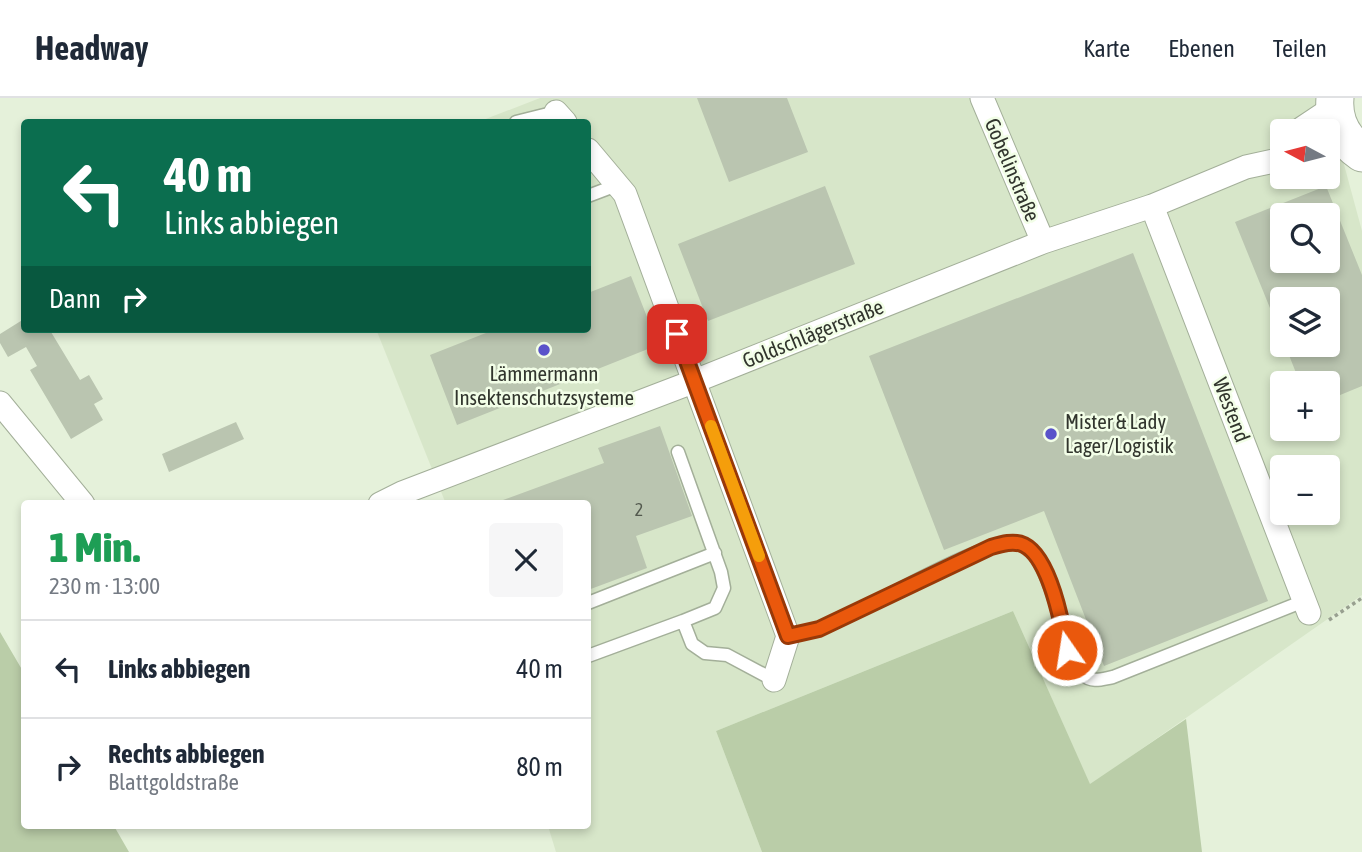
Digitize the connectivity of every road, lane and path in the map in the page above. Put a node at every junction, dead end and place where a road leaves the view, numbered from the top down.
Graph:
1 (982, 98) edge
2 (1335, 102) edge
3 (561, 117) edge
4 (543, 119) edge
5 (1313, 119) edge
6 (1346, 148) edge
7 (1270, 151) edge
8 (591, 154) edge
9 (1270, 162) edge
10 (1246, 167) junction
11 (617, 185) junction
12 (591, 195) edge
13 (1152, 206) junction
14 (1043, 242) junction
15 (695, 381) junction
16 (0, 402) edge
17 (678, 452) dead end
18 (80, 500) edge
19 (388, 500) edge
20 (715, 553) junction
21 (591, 602) edge
22 (1307, 607) joint
23 (683, 621) junction
24 (788, 636) junction
25 (591, 655) edge
26 (774, 680) joint

1 - 14 street, Gobelinstraße
2 - 5 street
2 - 6 main road
3 - 4 lane
7 - 10 street, Goldschlägerstraße
8 - 11 street
9 - 10 street, Goldschlägerstraße
10 - 13 street, Goldschlägerstraße
11 - 12 lane
11 - 15 street
13 - 14 street, Goldschlägerstraße
13 - 22 street, Westend
14 - 15 street, Goldschlägerstraße
15 - 19 street, Goldschlägerstraße
15 - 24 street
16 - 18 street
17 - 20 lane
20 - 21 lane
20 - 23 lane
22 - 24 lane
23 - 25 lane
23 - 26 lane
24 - 26 street

